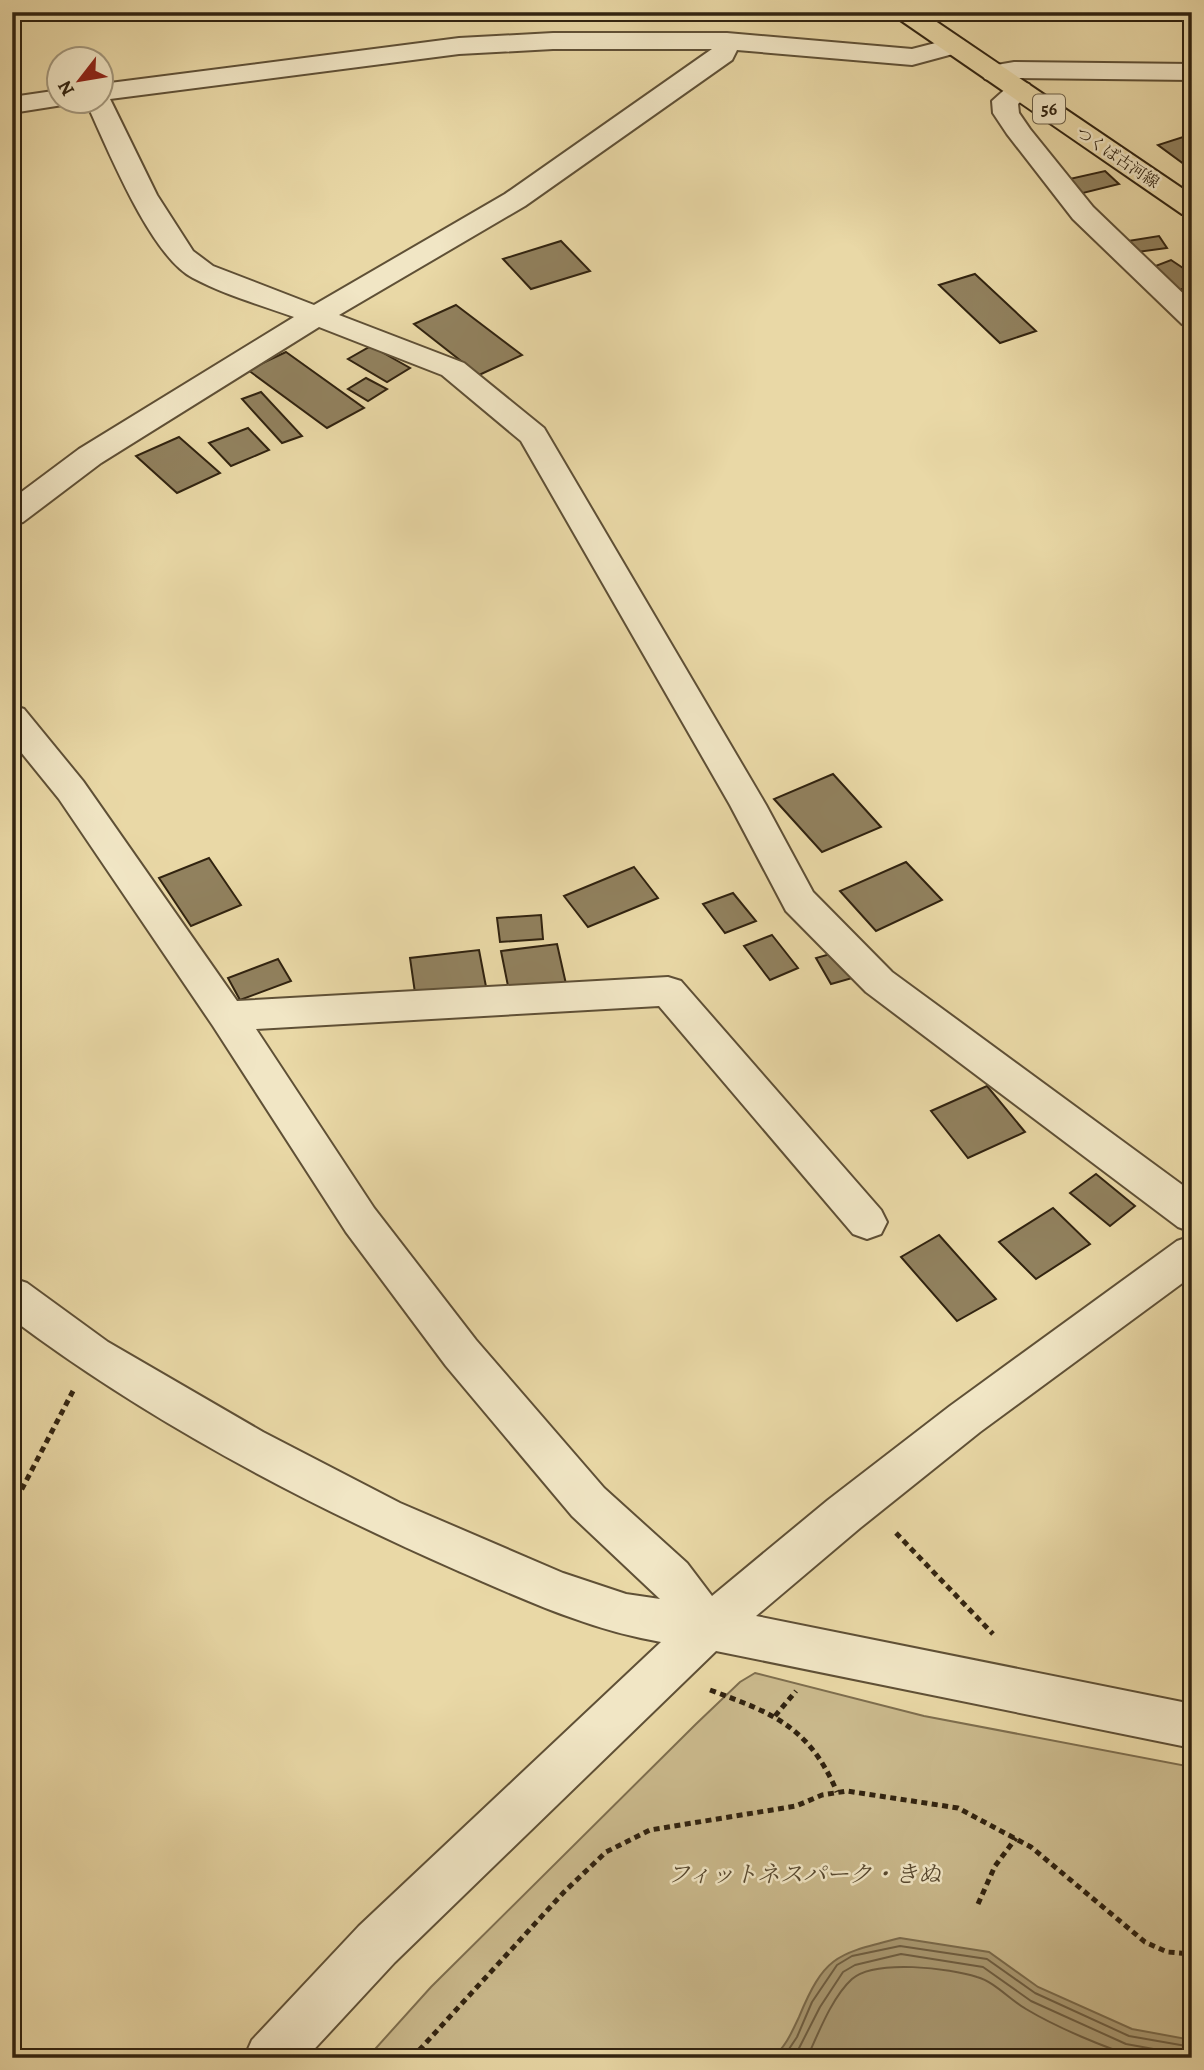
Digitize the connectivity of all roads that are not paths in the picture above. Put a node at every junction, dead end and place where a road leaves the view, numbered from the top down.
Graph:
1 (905, 12) edge
2 (727, 41) junction
3 (956, 47) junction
4 (1192, 72) edge
5 (994, 73) junction
6 (116, 90) edge
7 (1020, 90) junction
8 (46, 100) edge
9 (12, 105) edge
10 (106, 116) edge
11 (1192, 208) edge
12 (316, 316) junction
13 (1192, 318) edge
14 (12, 515) edge
15 (12, 717) edge
16 (228, 1016) junction
17 (1192, 1215) edge
18 (867, 1222) dead end
19 (1192, 1252) edge
20 (12, 1295) edge
21 (708, 1628) junction
22 (1192, 1726) edge
23 (270, 2058) edge

1 - 3 main road, つくば古河線 / 56
2 - 3 street
2 - 6 street
2 - 12 street
3 - 5 main road, つくば古河線 / 56
4 - 5 street
5 - 7 main road, つくば古河線 / 56
7 - 11 main road, つくば古河線 / 56
7 - 13 street
8 - 9 street
10 - 12 street
12 - 14 street
12 - 17 street
15 - 16 street
16 - 18 street
16 - 21 street
19 - 21 street
20 - 21 street
21 - 22 street
21 - 23 street

